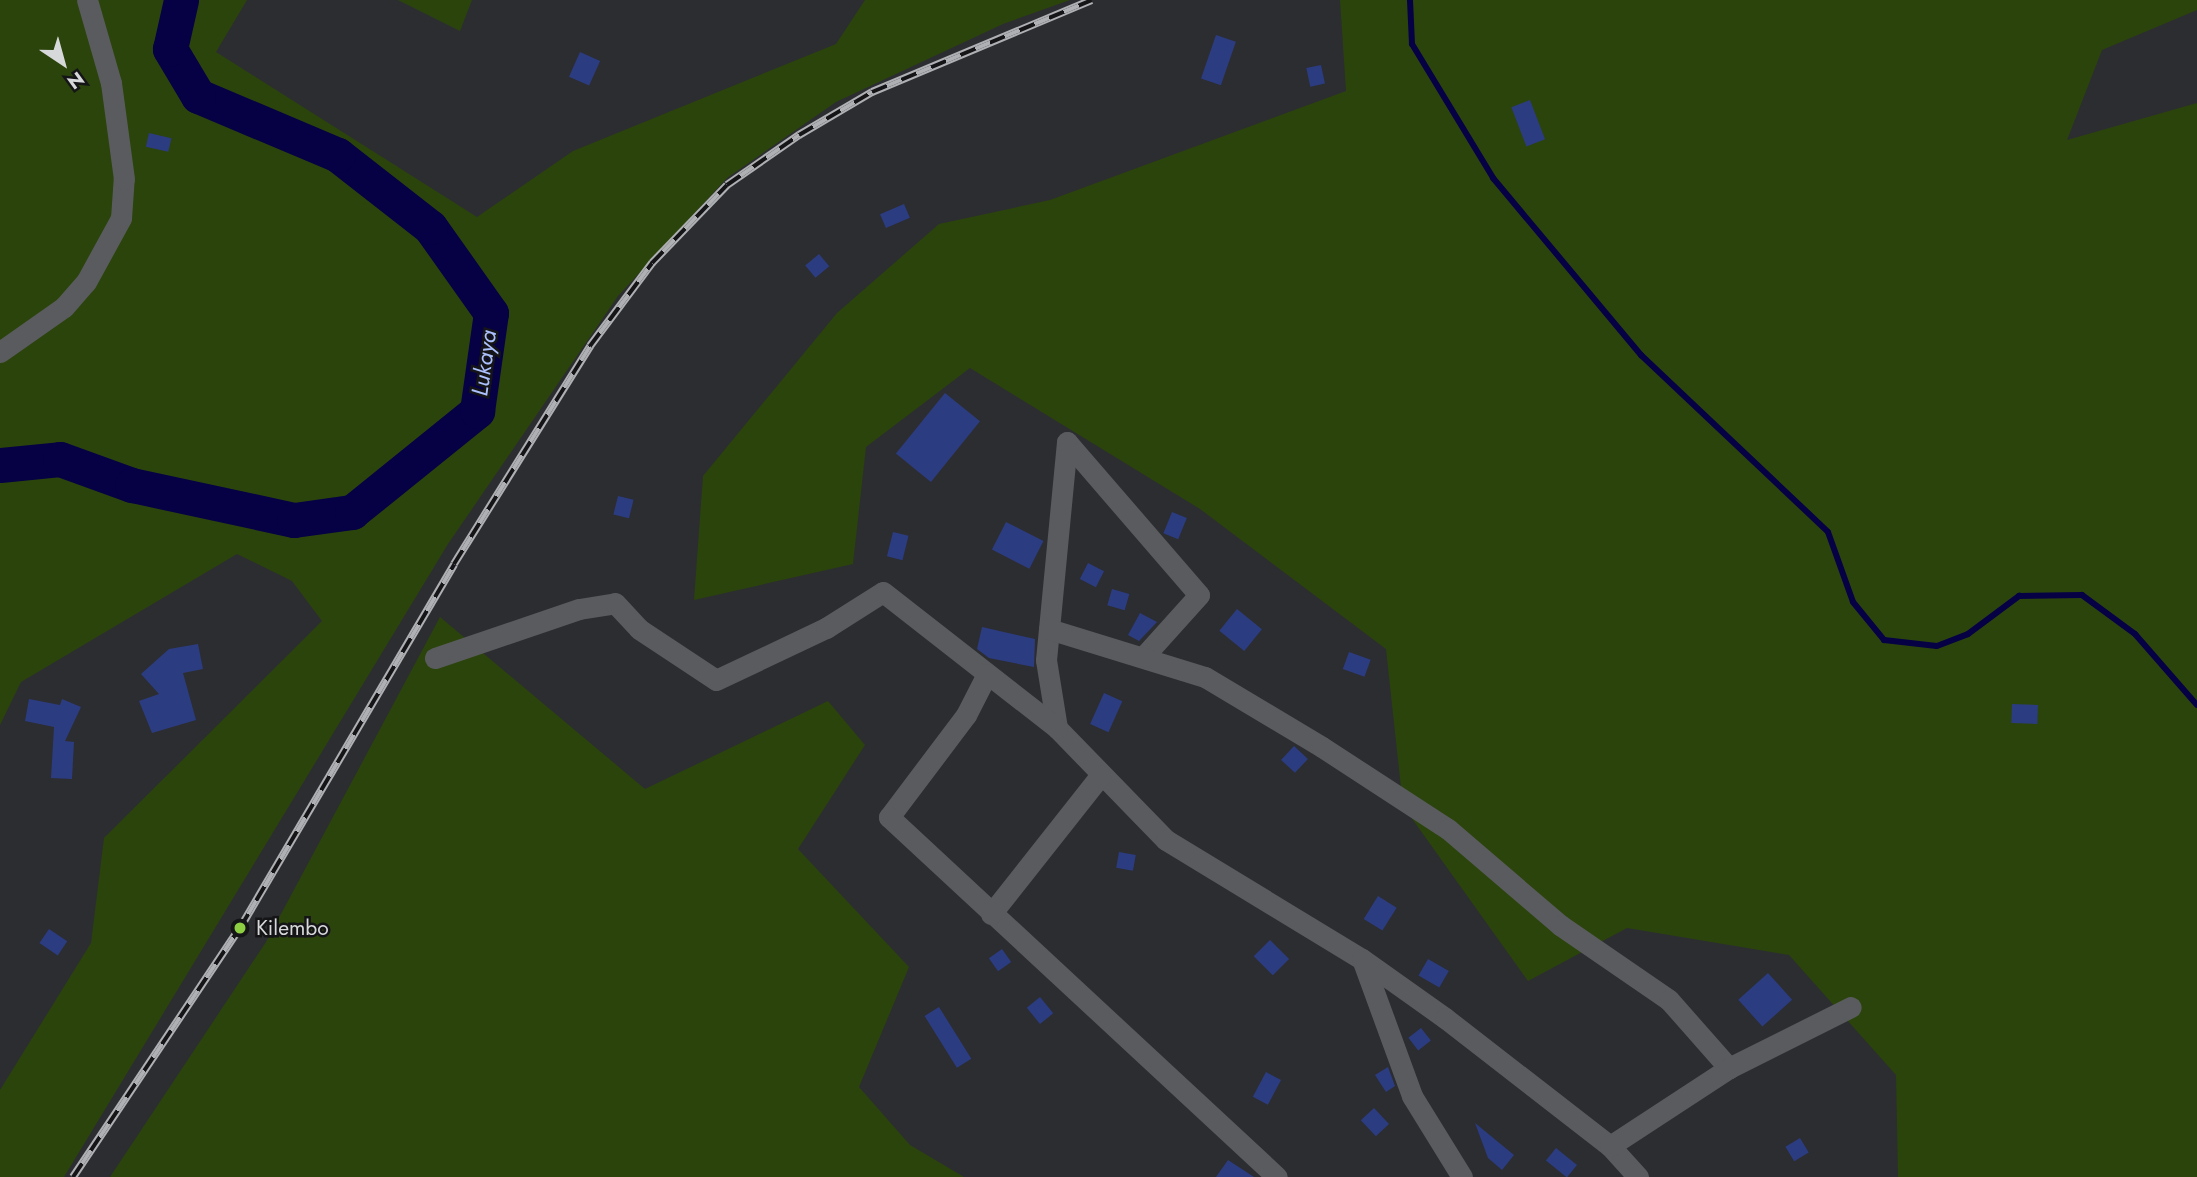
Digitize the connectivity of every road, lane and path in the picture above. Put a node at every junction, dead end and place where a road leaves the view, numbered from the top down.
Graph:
1 (87, 0) edge
2 (0, 352) edge
3 (1049, 629) junction
4 (1144, 656) junction
5 (435, 658) dead end
6 (987, 674) junction
7 (1057, 728) junction
8 (1100, 776) junction
9 (991, 914) junction
10 (1362, 959) junction
11 (1851, 1007) dead end
12 (1729, 1068) junction
13 (1610, 1146) junction
14 (1277, 1177) edge
15 (1462, 1177) edge
16 (1638, 1177) edge

1 - 2 street
3 - 4 street
3 - 4 street
3 - 7 street
4 - 12 street
5 - 6 street
6 - 7 street
6 - 9 street
7 - 8 street
8 - 9 street
8 - 10 street
9 - 14 street
10 - 13 street
10 - 15 street
11 - 12 street
12 - 13 street
13 - 16 street

